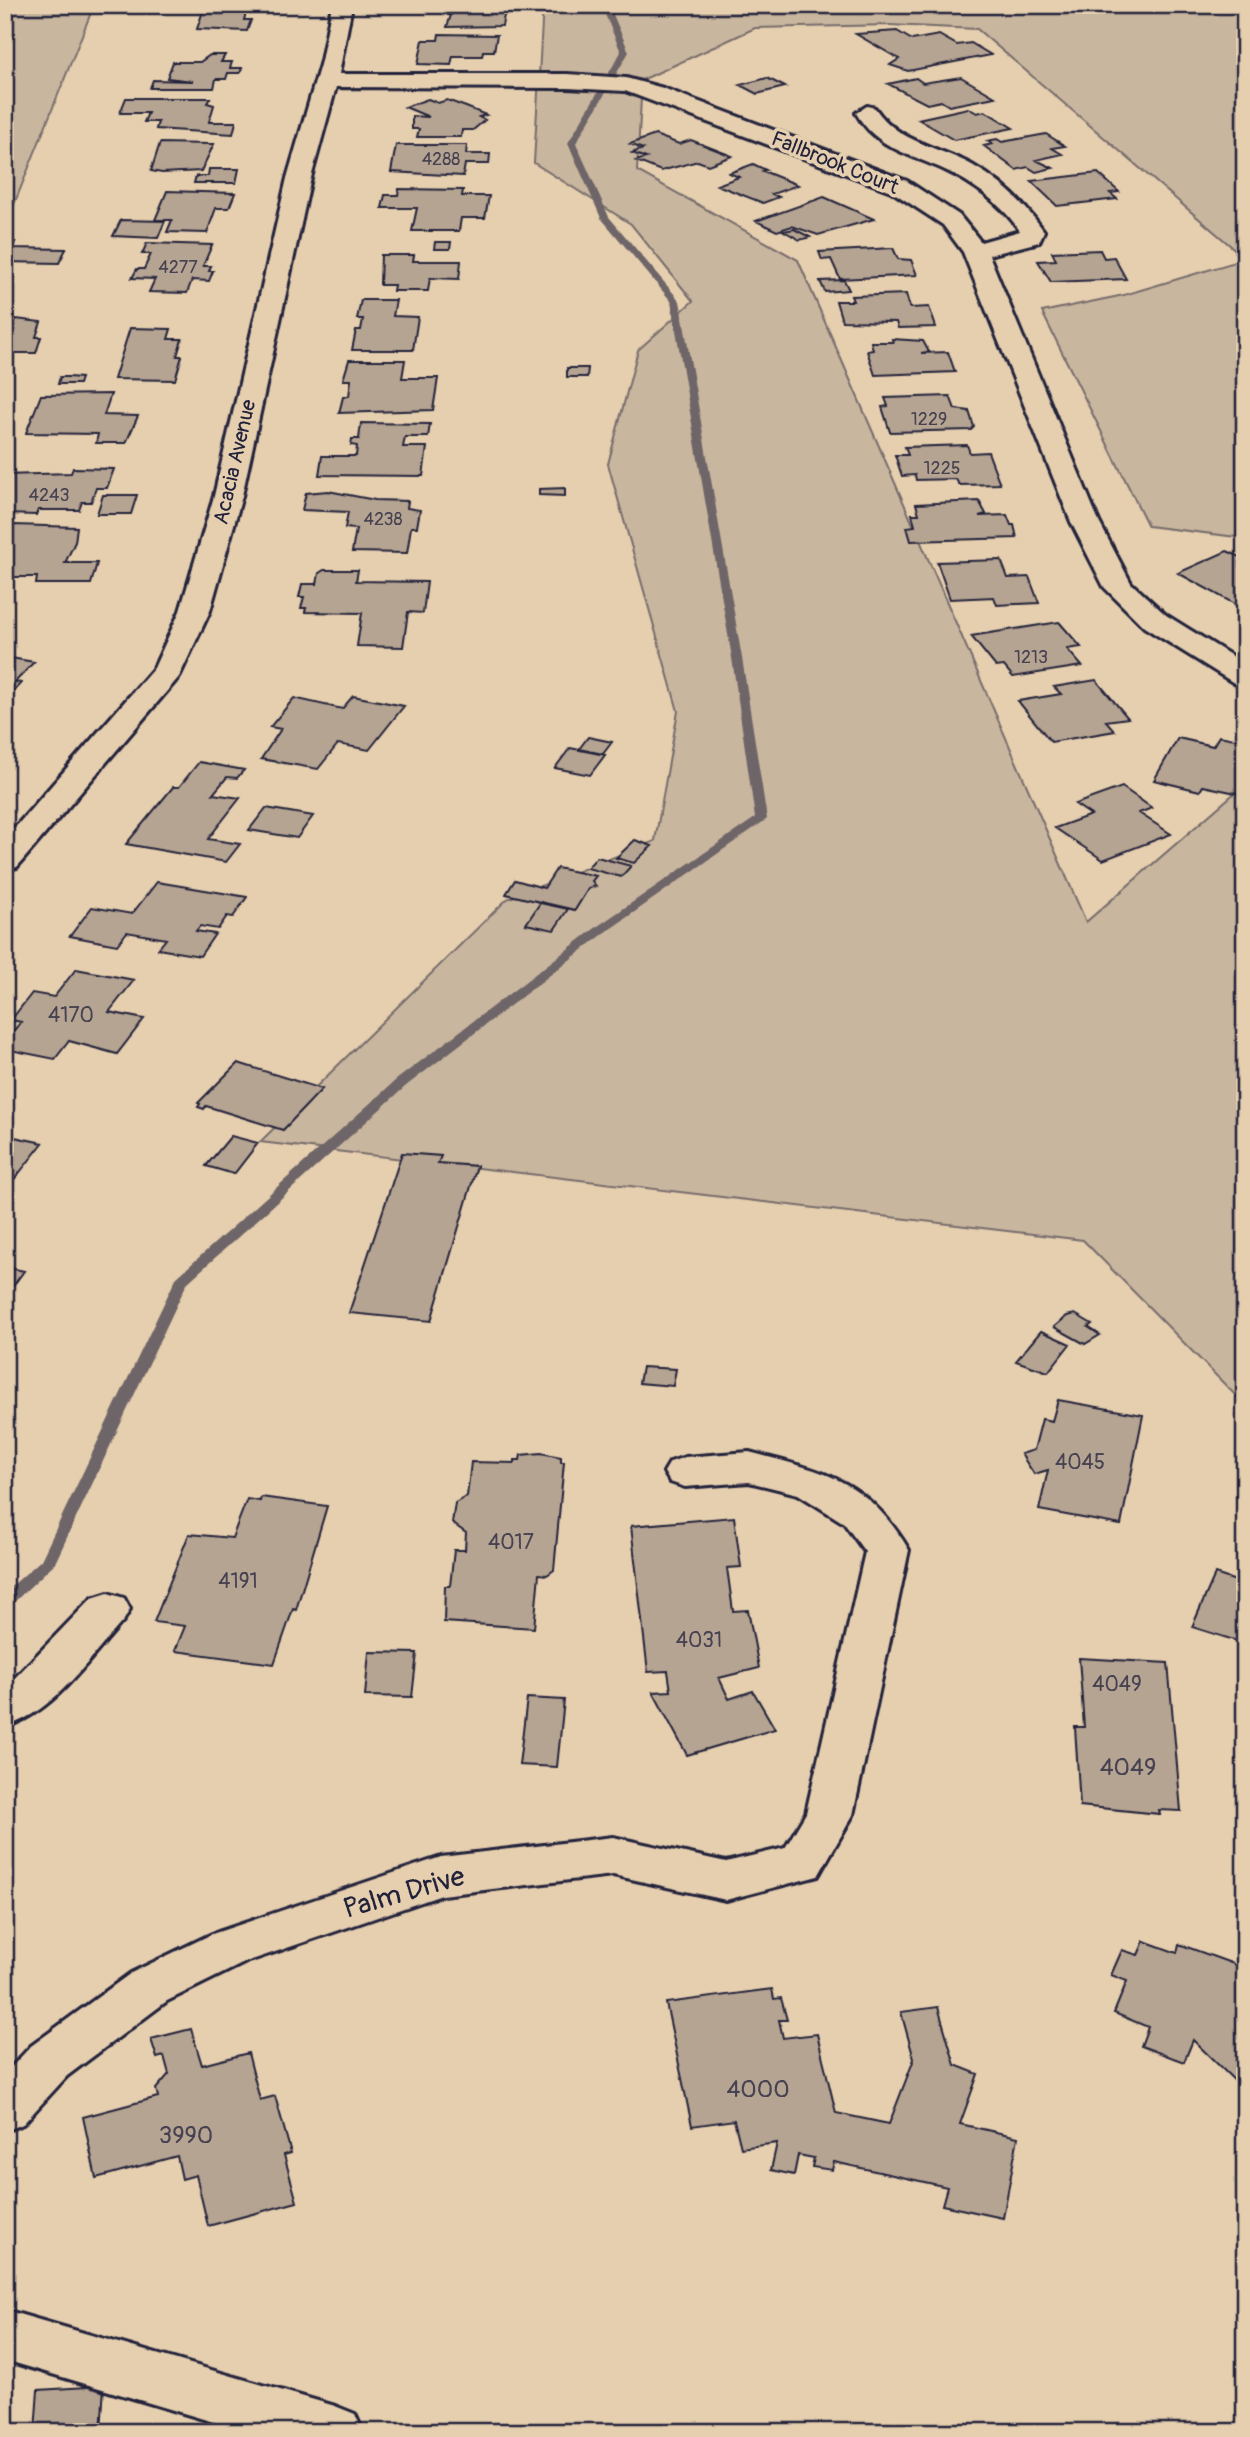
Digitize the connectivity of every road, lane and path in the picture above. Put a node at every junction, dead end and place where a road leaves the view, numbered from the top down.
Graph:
1 (342, 5) edge
2 (327, 80) junction
3 (867, 113) dead end
4 (975, 251) junction
5 (1245, 677) edge
6 (5, 860) edge
7 (685, 1472) dead end
8 (108, 1609) dead end
9 (5, 1710) edge
10 (5, 2109) edge
11 (5, 2335) edge
12 (335, 2432) edge

1 - 2 street, Acacia Avenue
2 - 4 street, Fallbrook Court
2 - 6 street, Acacia Avenue
3 - 4 street
4 - 5 street, Fallbrook Court
7 - 10 street, Palm Drive
8 - 9 street
11 - 12 street

